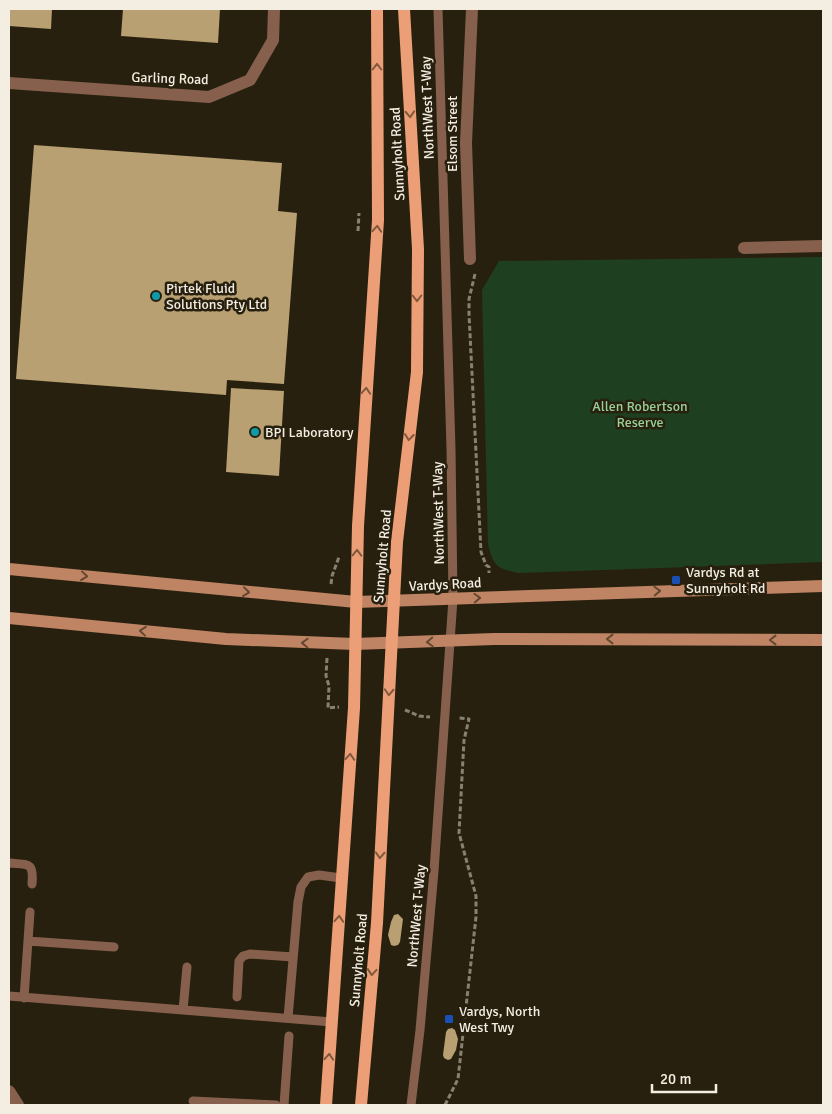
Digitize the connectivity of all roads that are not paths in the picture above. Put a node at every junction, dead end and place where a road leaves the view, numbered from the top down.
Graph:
1 (274, 9) edge
2 (376, 9) edge
3 (404, 9) edge
4 (438, 9) edge
5 (472, 9) edge
6 (9, 83) edge
7 (823, 246) edge
8 (744, 248) dead end
9 (470, 259) road end
10 (9, 569) edge
11 (823, 586) edge
12 (453, 599) junction
13 (356, 602) junction
14 (394, 602) junction
15 (9, 618) edge
16 (450, 640) junction
17 (823, 640) edge
18 (354, 644) junction
19 (391, 644) junction
20 (9, 864) edge
21 (342, 878) junction
22 (32, 884) dead end
23 (30, 912) dead end
24 (28, 941) junction
25 (114, 947) dead end
26 (293, 957) junction
27 (187, 967) dead end
28 (9, 996) edge
29 (237, 997) dead end
30 (24, 998) junction
31 (183, 1010) junction
32 (288, 1018) junction
33 (332, 1022) junction
34 (289, 1036) dead end
35 (9, 1090) edge
36 (193, 1100) dead end
37 (18, 1105) edge
38 (276, 1105) edge
39 (284, 1105) edge
40 (326, 1105) edge
41 (361, 1105) edge
42 (411, 1105) edge

1 - 6 street, Garling Road
13 -> 2 main road, Sunnyholt Road
3 -> 14 main road, Sunnyholt Road
4 - 12 lane, NorthWest T-Way
5 - 9 street, Elsom Street
7 - 8 street
10 -> 13 main road, Vardys Road
12 -> 11 main road, Vardys Road
12 - 14 main road, Vardys Road
12 - 16 lane, NorthWest T-Way
13 - 14 main road, Vardys Road
13 - 18 main road, Sunnyholt Road
14 - 19 main road, Sunnyholt Road
18 -> 15 main road
17 -> 16 main road
16 -> 19 main road
16 - 42 lane, NorthWest T-Way
18 - 19 main road
21 -> 18 main road, Sunnyholt Road
19 -> 41 main road, Sunnyholt Road
20 - 22 lane
21 - 26 lane
33 -> 21 main road, Sunnyholt Road
23 - 24 lane
24 - 25 lane
24 - 30 lane
26 - 29 lane
26 - 32 lane
27 - 31 lane
28 - 30 lane
30 - 31 lane
31 - 32 lane
32 - 33 lane
40 -> 33 main road, Sunnyholt Road
34 - 39 lane
35 - 37 street
36 - 38 lane

